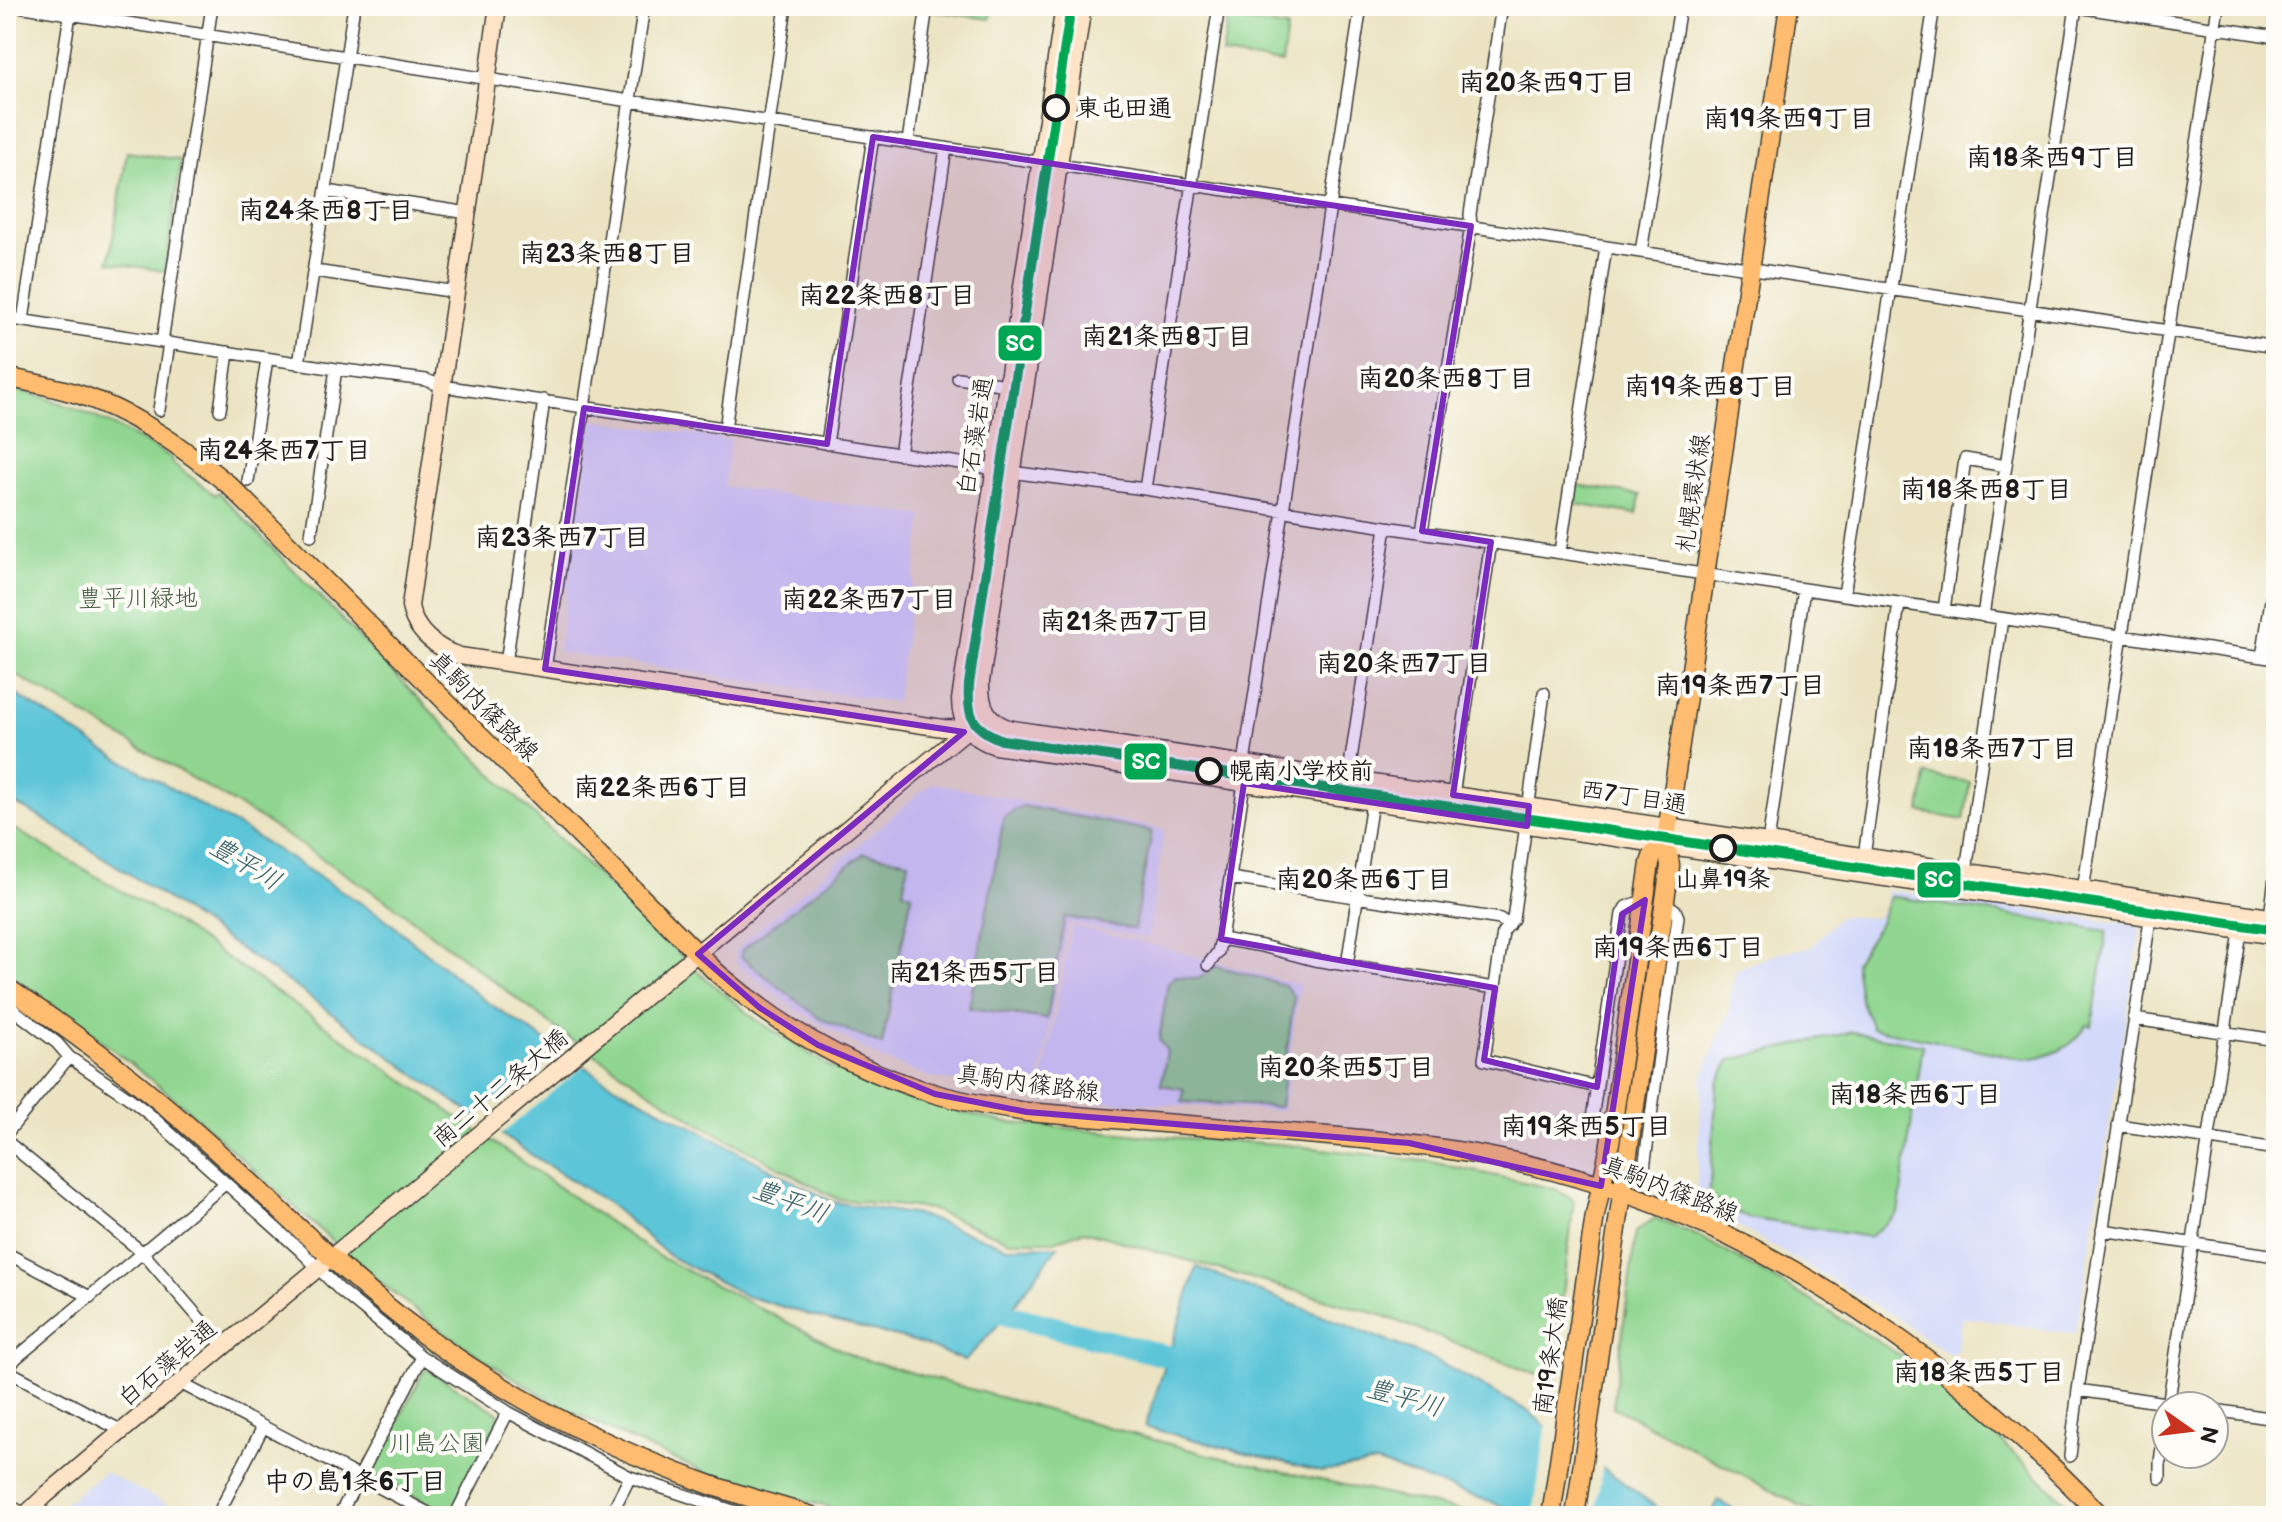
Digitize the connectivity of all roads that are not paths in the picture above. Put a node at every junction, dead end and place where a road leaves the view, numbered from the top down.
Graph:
1 (18, 6) edge
2 (212, 6) edge
3 (354, 6) edge
4 (498, 6) edge
5 (644, 6) edge
6 (786, 6) edge
7 (927, 6) edge
8 (1064, 6) edge
9 (1083, 6) edge
10 (1219, 6) edge
11 (1361, 6) edge
12 (1502, 6) edge
13 (1680, 6) edge
14 (1789, 6) edge
15 (1934, 6) edge
16 (2068, 6) edge
17 (2218, 6) edge
18 (2076, 7) edge
19 (2101, 8) edge
20 (67, 11) edge
21 (2214, 28) junction
22 (208, 36) junction
23 (2276, 37) edge
24 (346, 57) junction
25 (487, 79) junction
26 (630, 101) junction
27 (768, 121) junction
28 (873, 137) junction
29 (908, 142) junction
30 (946, 148) junction
31 (1041, 162) junction
32 (1059, 165) junction
33 (1192, 185) junction
34 (327, 191) junction
35 (1331, 205) junction
36 (468, 213) junction
37 (1471, 226) junction
38 (1606, 247) junction
39 (1641, 252) junction
40 (1750, 268) junction
41 (315, 271) junction
42 (1890, 289) junction
43 (456, 292) junction
44 (2029, 310) junction
45 (6, 318) edge
46 (23, 320) junction
47 (2168, 330) junction
48 (165, 343) junction
49 (2276, 347) edge
50 (228, 352) junction
51 (267, 359) junction
52 (299, 364) junction
53 (336, 369) junction
54 (6, 377) edge
55 (958, 378) dead end
56 (1007, 385) junction
57 (442, 386) junction
58 (544, 400) junction
59 (584, 408) junction
60 (159, 410) dead end
61 (220, 410) dead end
62 (725, 429) junction
63 (827, 444) junction
64 (900, 455) junction
65 (2006, 466) junction
66 (994, 470) junction
67 (1013, 472) junction
68 (248, 481) dead end
69 (1145, 489) junction
70 (1283, 510) junction
71 (1386, 527) junction
72 (1422, 531) junction
73 (311, 535) dead end
74 (1491, 542) junction
75 (1560, 552) junction
76 (2276, 569) edge
77 (1705, 574) junction
78 (1804, 589) junction
79 (1844, 595) junction
80 (1899, 603) junction
81 (1944, 610) junction
82 (1983, 616) junction
83 (2002, 619) junction
84 (2122, 637) junction
85 (2262, 657) junction
86 (2276, 659) edge
87 (506, 663) junction
88 (545, 669) junction
89 (1544, 693) dead end
90 (988, 715) junction
91 (968, 729) junction
92 (1244, 763) junction
93 (1348, 779) junction
94 (1244, 783) junction
95 (1453, 795) junction
96 (1372, 802) junction
97 (1529, 806) junction
98 (1527, 826) junction
99 (1666, 836) junction
100 (1768, 843) junction
101 (1864, 857) junction
102 (2276, 870) edge
103 (1966, 871) junction
104 (1230, 878) junction
105 (2083, 890) junction
106 (1358, 897) junction
107 (1645, 900) junction
108 (2153, 900) junction
109 (1665, 903) junction
110 (2243, 913) junction
111 (2273, 917) edge
112 (2150, 918) junction
113 (1509, 925) junction
114 (2240, 931) junction
115 (2276, 936) edge
116 (1221, 939) junction
117 (693, 958) junction
118 (1208, 965) dead end
119 (1347, 965) junction
120 (6, 987) edge
121 (1495, 988) junction
122 (6, 1004) edge
123 (2134, 1019) junction
124 (2224, 1032) junction
125 (2276, 1040) edge
126 (69, 1057) junction
127 (1597, 1087) junction
128 (1598, 1120) dead end
129 (2118, 1125) junction
130 (6, 1134) edge
131 (2208, 1138) junction
132 (6, 1141) edge
133 (2276, 1149) edge
134 (1644, 1168) dead end
135 (226, 1183) junction
136 (1599, 1194) junction
137 (1622, 1202) junction
138 (2102, 1230) junction
139 (2192, 1244) junction
140 (6, 1253) edge
141 (143, 1253) junction
142 (2276, 1256) edge
143 (331, 1259) junction
144 (90, 1297) junction
145 (224, 1347) junction
146 (422, 1357) junction
147 (6, 1370) edge
148 (180, 1383) junction
149 (2078, 1390) junction
150 (2170, 1390) edge
151 (2150, 1402) edge
152 (508, 1412) junction
153 (2230, 1412) edge
154 (2276, 1419) edge
155 (263, 1427) junction
156 (122, 1431) junction
157 (2070, 1456) dead end
158 (2160, 1470) edge
159 (360, 1477) junction
160 (630, 1477) junction
161 (2160, 1478) dead end
162 (6, 1507) edge
163 (24, 1516) edge
164 (217, 1516) edge
165 (339, 1516) edge
166 (434, 1516) edge
167 (455, 1516) edge
168 (610, 1516) edge
169 (748, 1516) edge
170 (812, 1516) edge
171 (1551, 1516) edge
172 (1575, 1516) edge
173 (2101, 1516) edge

1 - 20 street
2 - 22 street
3 - 24 street
4 - 25 street
5 - 26 street
6 - 27 street
7 - 29 street
8 - 31 street, 白石藻岩通
9 - 32 street, 白石藻岩通
10 - 33 street
11 - 35 street
12 - 37 street
13 - 39 street
14 - 40 main road, 札幌環状線
15 - 42 street
16 - 18 street
17 - 21 street
18 - 19 street
18 - 44 street
19 - 21 street
20 - 22 street
20 - 46 street
21 - 23 street
21 - 47 street
22 - 24 street
22 - 48 street
24 - 25 street
24 - 34 street
25 - 26 street
25 - 36 street
26 - 27 street
26 - 59 street
27 - 28 street
27 - 62 street
28 - 29 street
28 - 63 street
29 - 30 street
30 - 31 street
30 - 64 street
31 - 32 street
31 - 56 street, 白石藻岩通
32 - 33 street
32 - 67 street, 白石藻岩通
33 - 35 street
33 - 69 street
34 - 36 street
34 - 41 street
35 - 37 street
35 - 70 street
36 - 43 street
37 - 38 street
37 - 72 street
38 - 39 street
38 - 75 street
39 - 40 street
40 - 42 street
40 - 77 main road, 札幌環状線
41 - 43 street
41 - 52 street
42 - 44 street
42 - 79 street
43 - 57 street
44 - 47 street
44 - 65 street
45 - 46 street
46 - 48 street
47 - 49 street
47 - 84 street
48 - 50 street
48 - 60 street
50 - 51 street
50 - 61 street
51 - 52 street
51 - 68 street
52 - 53 street
53 - 57 street
53 - 73 street
54 - 117 main road, 真駒内篠路線
55 - 56 street
56 - 66 street, 白石藻岩通
57 - 58 street
57 - 87 street
58 - 59 street
58 - 87 street
59 - 62 street
59 - 88 street
62 - 63 street
63 - 64 street
64 - 66 street
65 - 81 street
65 - 82 street
66 - 67 street
66 - 91 street, 白石藻岩通
67 - 69 street
67 - 90 street, 白石藻岩通
69 - 70 street
70 - 71 street
70 - 92 street
71 - 72 street
71 - 93 street
72 - 74 street
74 - 75 street
74 - 95 street
75 - 77 street
76 - 85 street
77 - 78 street
77 - 99 main road, 札幌環状線
78 - 79 street
78 - 100 street
79 - 80 street
80 - 81 street
80 - 101 street
81 - 82 street
82 - 83 street
83 - 84 street
83 - 103 street
84 - 85 street
84 - 105 street
85 - 86 street
87 - 88 street
88 - 91 street
89 - 97 street
90 - 91 street
90 - 92 street, 西7丁目通
91 - 94 street, 西7丁目通
91 - 117 street
92 - 93 street, 西7丁目通
92 - 94 street
93 - 95 street, 西7丁目通
94 - 96 street, 西7丁目通
94 - 104 street
95 - 97 street, 西7丁目通
96 - 98 street, 西7丁目通
96 - 106 street
97 - 98 street
97 - 99 street, 西7丁目通
98 - 99 street, 西7丁目通
98 - 113 street
99 - 100 street, 西7丁目通
99 - 107 main road, 札幌環状線
99 - 109 main road, 札幌環状線
99 - 112 street, 西7丁目通
100 - 101 street, 西7丁目通
101 - 103 street, 西7丁目通
102 - 111 street
103 - 105 street, 西7丁目通
104 - 106 street
104 - 116 street
105 - 108 street, 西7丁目通
106 - 113 street
106 - 119 street
107 - 127 street
107 - 136 main road, 札幌環状線
108 - 110 street, 西7丁目通
108 - 112 street
109 - 134 street
109 - 137 main road, 札幌環状線
110 - 111 street, 西7丁目通
110 - 114 street
112 - 114 street, 西7丁目通
112 - 123 street
113 - 121 street
114 - 115 street, 西7丁目通
114 - 124 street
116 - 118 street
116 - 119 street
117 - 136 main road, 真駒内篠路線
117 - 143 street, 南二十二条大橋
119 - 121 street
120 - 143 main road
121 - 127 street
122 - 126 street
123 - 124 street
123 - 129 street
124 - 125 street
124 - 131 street
126 - 130 street
126 - 135 street
127 - 128 street
129 - 131 street
129 - 138 street
131 - 133 street
131 - 139 street
132 - 141 street
135 - 141 street
135 - 143 street
136 - 137 main road, 真駒内篠路線
136 - 171 main road, 南19条大橋
137 - 172 main road, 南19条大橋
137 - 173 main road, 真駒内篠路線
138 - 139 street
138 - 149 street
139 - 142 street
139 - 150 street
140 - 144 street
141 - 144 street
141 - 145 street
143 - 145 street, 白石藻岩通
143 - 146 street
143 - 170 main road
144 - 147 street
145 - 148 street, 白石藻岩通
146 - 152 street
146 - 159 street
147 - 156 street
148 - 155 street
148 - 156 street, 白石藻岩通
149 - 151 street
149 - 157 street
152 - 160 street
152 - 167 street
153 - 154 street
155 - 159 street
155 - 164 street
156 - 163 street, 白石藻岩通
158 - 161 street
159 - 165 street
159 - 166 street
160 - 168 street
160 - 169 street
162 - 163 street

